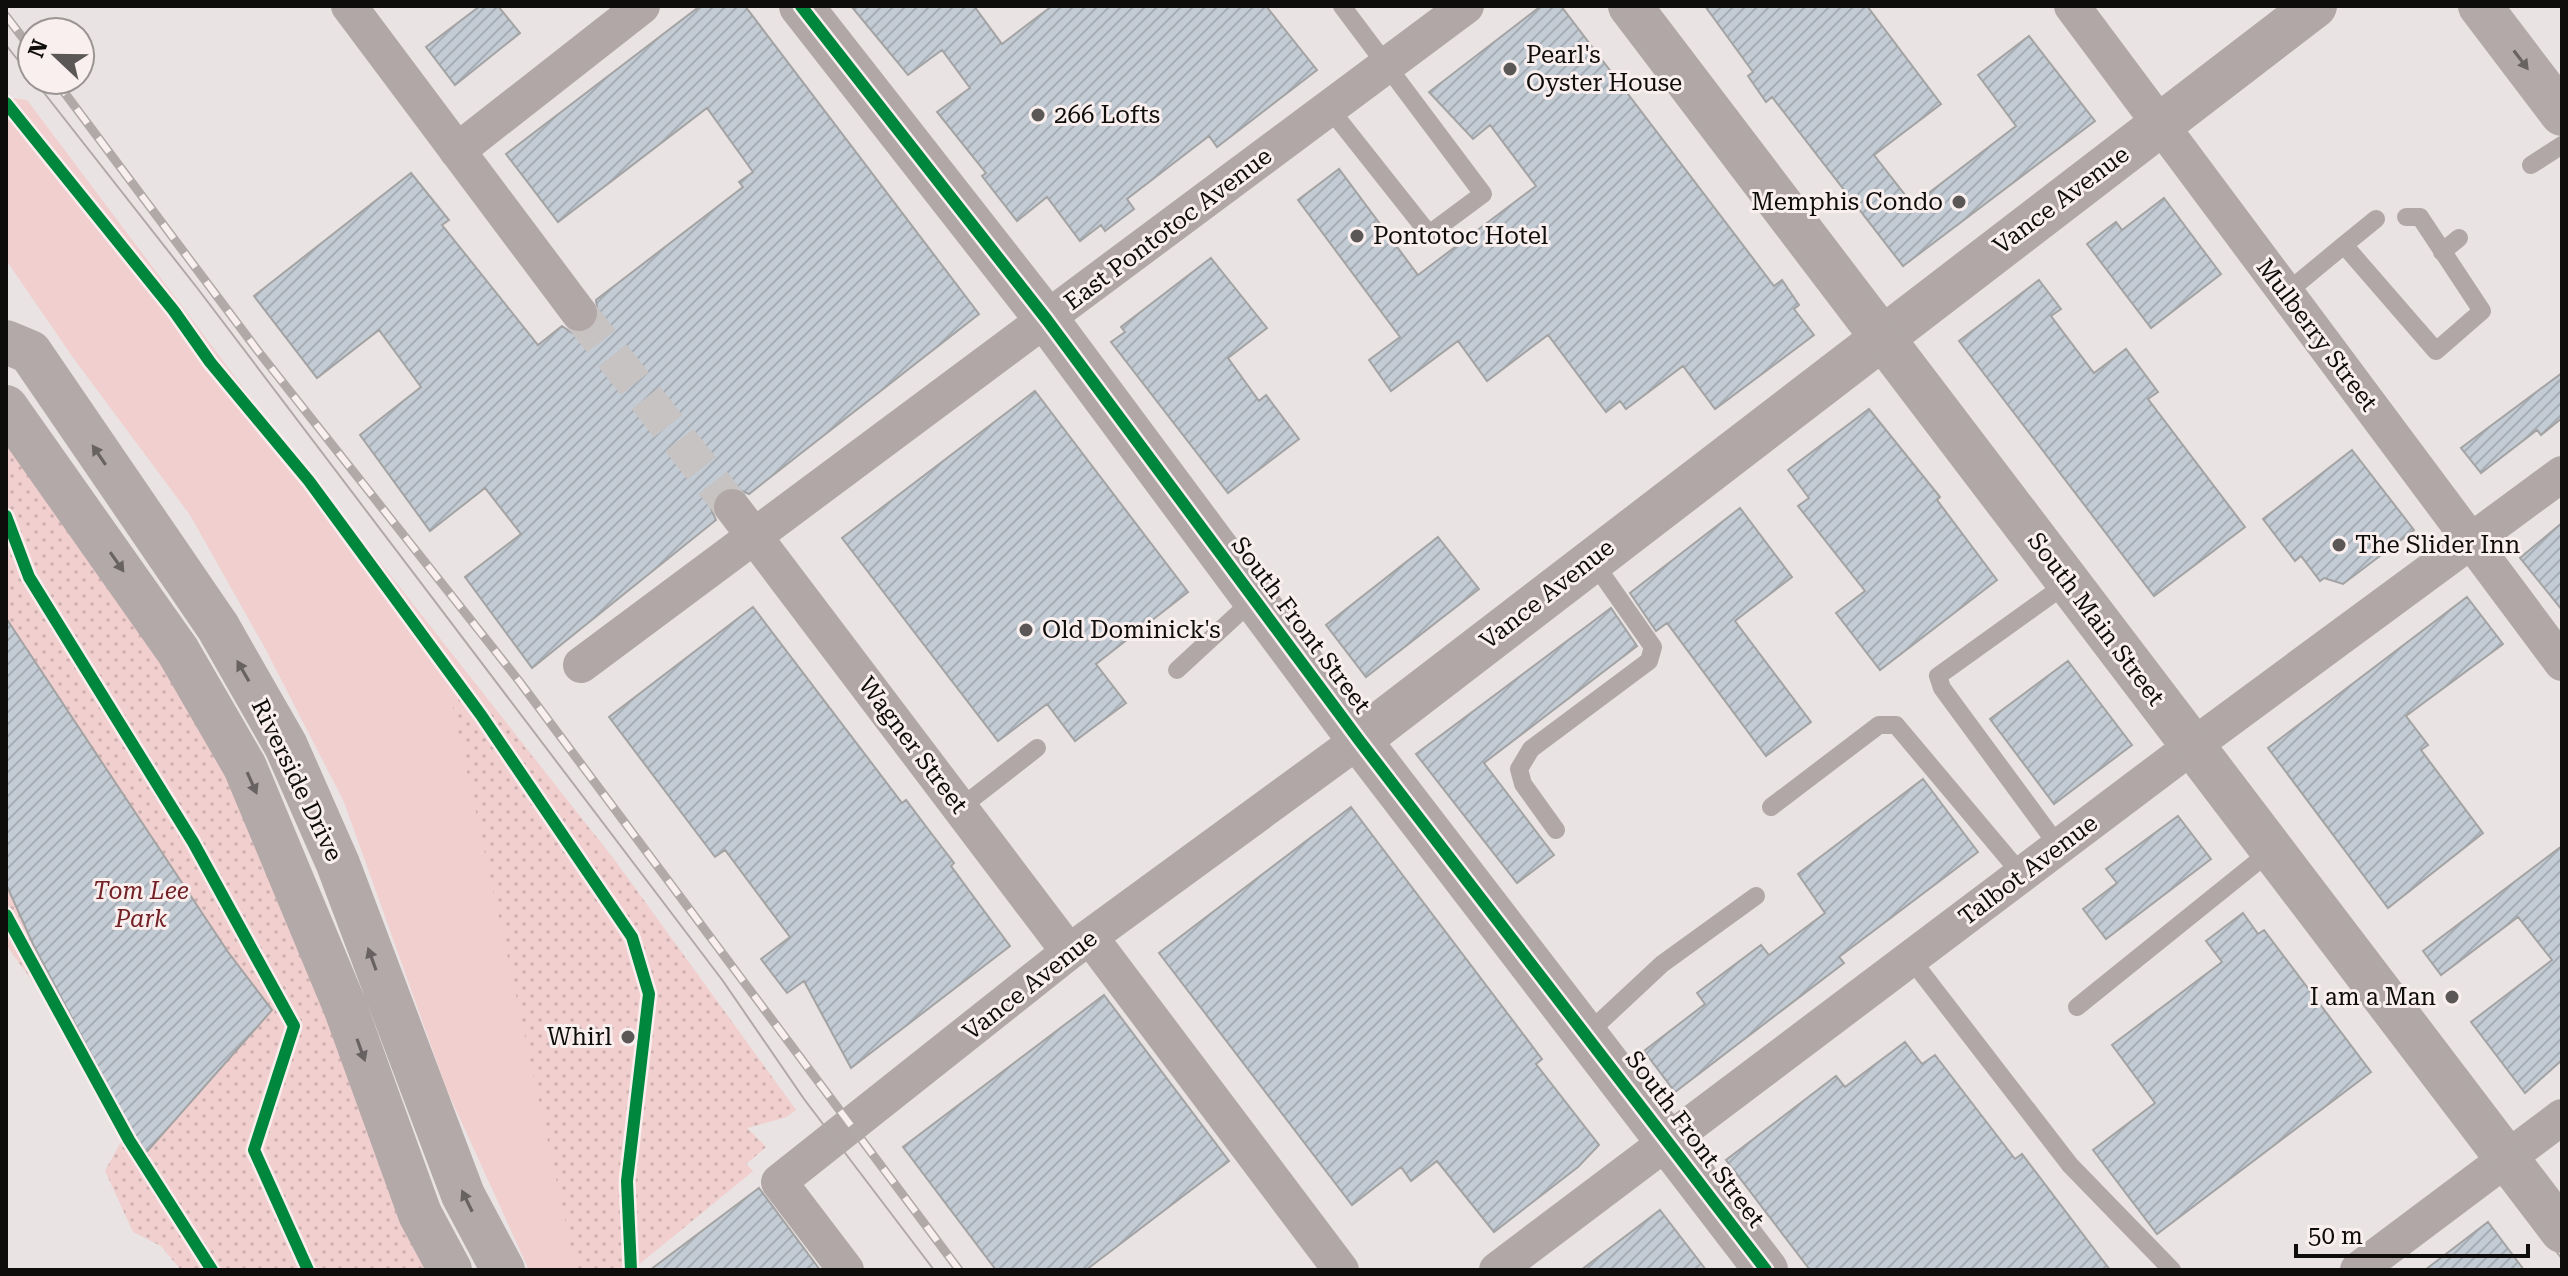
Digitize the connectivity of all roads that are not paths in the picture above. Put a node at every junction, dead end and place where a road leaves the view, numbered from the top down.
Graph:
1 (349, 6) edge
2 (642, 6) edge
3 (801, 6) edge
4 (1342, 6) edge
5 (1630, 6) edge
6 (2072, 6) edge
7 (2315, 6) edge
8 (2480, 6) edge
9 (1447, 11) edge
10 (1386, 66) junction
11 (1330, 109) junction
12 (2562, 114) edge
13 (2161, 124) junction
14 (2562, 145) edge
15 (457, 151) junction
16 (2531, 165) dead end
17 (2406, 217) dead end
18 (2376, 219) dead end
19 (2459, 238) dead end
20 (2344, 245) junction
21 (2442, 252) junction
22 (2286, 293) junction
23 (579, 313) tunnel mouth
24 (1047, 320) junction
25 (1882, 337) junction
26 (6, 342) edge
27 (6, 407) edge
28 (2562, 474) edge
29 (732, 507) tunnel mouth
30 (756, 538) junction
31 (2471, 543) junction
32 (1592, 560) junction
33 (2069, 582) junction
34 (1254, 599) junction
35 (2562, 663) edge
36 (581, 665) dead end
37 (1177, 670) dead end
38 (1359, 740) junction
39 (2193, 746) junction
40 (1037, 748) dead end
41 (1771, 807) dead end
42 (960, 808) junction
43 (1556, 830) dead end
44 (2059, 847) junction
45 (2272, 850) junction
46 (2023, 876) junction
47 (1756, 896) dead end
48 (1080, 945) junction
49 (1911, 959) junction
50 (2077, 1007) dead end
51 (1587, 1034) junction
52 (2562, 1117) edge
53 (1670, 1142) junction
54 (2507, 1159) junction
55 (2562, 1231) edge
56 (450, 1270) edge
57 (503, 1270) edge
58 (846, 1270) edge
59 (1341, 1270) edge
60 (1497, 1270) edge
61 (1766, 1270) edge
62 (2172, 1270) edge
63 (2358, 1270) edge

1 - 15 street
2 - 15 street
3 - 24 main road, South Front Street
4 - 10 lane
5 - 25 main road, South Main Street
6 - 13 street, Mulberry Street
7 - 13 main road, Vance Avenue
8 -> 12 main road
9 - 10 street, East Pontotoc Avenue
10 - 11 street, East Pontotoc Avenue
10 - 11 lane
11 - 24 street, East Pontotoc Avenue
13 - 22 street, Mulberry Street
13 - 25 main road, Vance Avenue
14 - 16 lane
15 - 23 street
17 - 21 lane
18 - 20 lane
19 - 21 lane
20 - 21 lane
20 - 22 lane
22 - 31 street, Mulberry Street
24 - 30 street, East Pontotoc Avenue
24 - 34 main road, South Front Street
25 - 32 main road, Vance Avenue
25 - 33 main road, South Main Street
57 -> 26 main road, Riverside Drive
27 -> 56 main road, Riverside Drive
28 - 31 street, Talbot Avenue
29 - 30 street, Wagner Street
30 - 36 street, East Pontotoc Avenue
30 - 42 street, Wagner Street
31 - 35 street, Mulberry Street
31 - 39 street, Talbot Avenue
32 - 38 main road, Vance Avenue
32 - 43 lane
33 - 39 main road, South Main Street
33 - 44 lane
34 - 37 lane
34 - 38 main road, South Front Street
38 - 48 street, Vance Avenue
38 - 51 main road, South Front Street
39 - 44 street, Talbot Avenue
39 - 45 main road, South Main Street
40 - 42 lane
41 - 46 lane
42 - 48 street, Wagner Street
44 - 46 street, Talbot Avenue
45 - 50 lane
45 - 54 main road, South Main Street
46 - 49 street, Talbot Avenue
47 - 51 lane
48 - 58 street, Vance Avenue
48 - 59 street, Wagner Street
49 - 53 street, Talbot Avenue
49 - 62 lane
51 - 53 main road, South Front Street
52 - 54 street
53 - 60 street, Talbot Avenue
53 - 61 main road, South Front Street
54 - 55 main road, South Main Street
54 - 63 street

